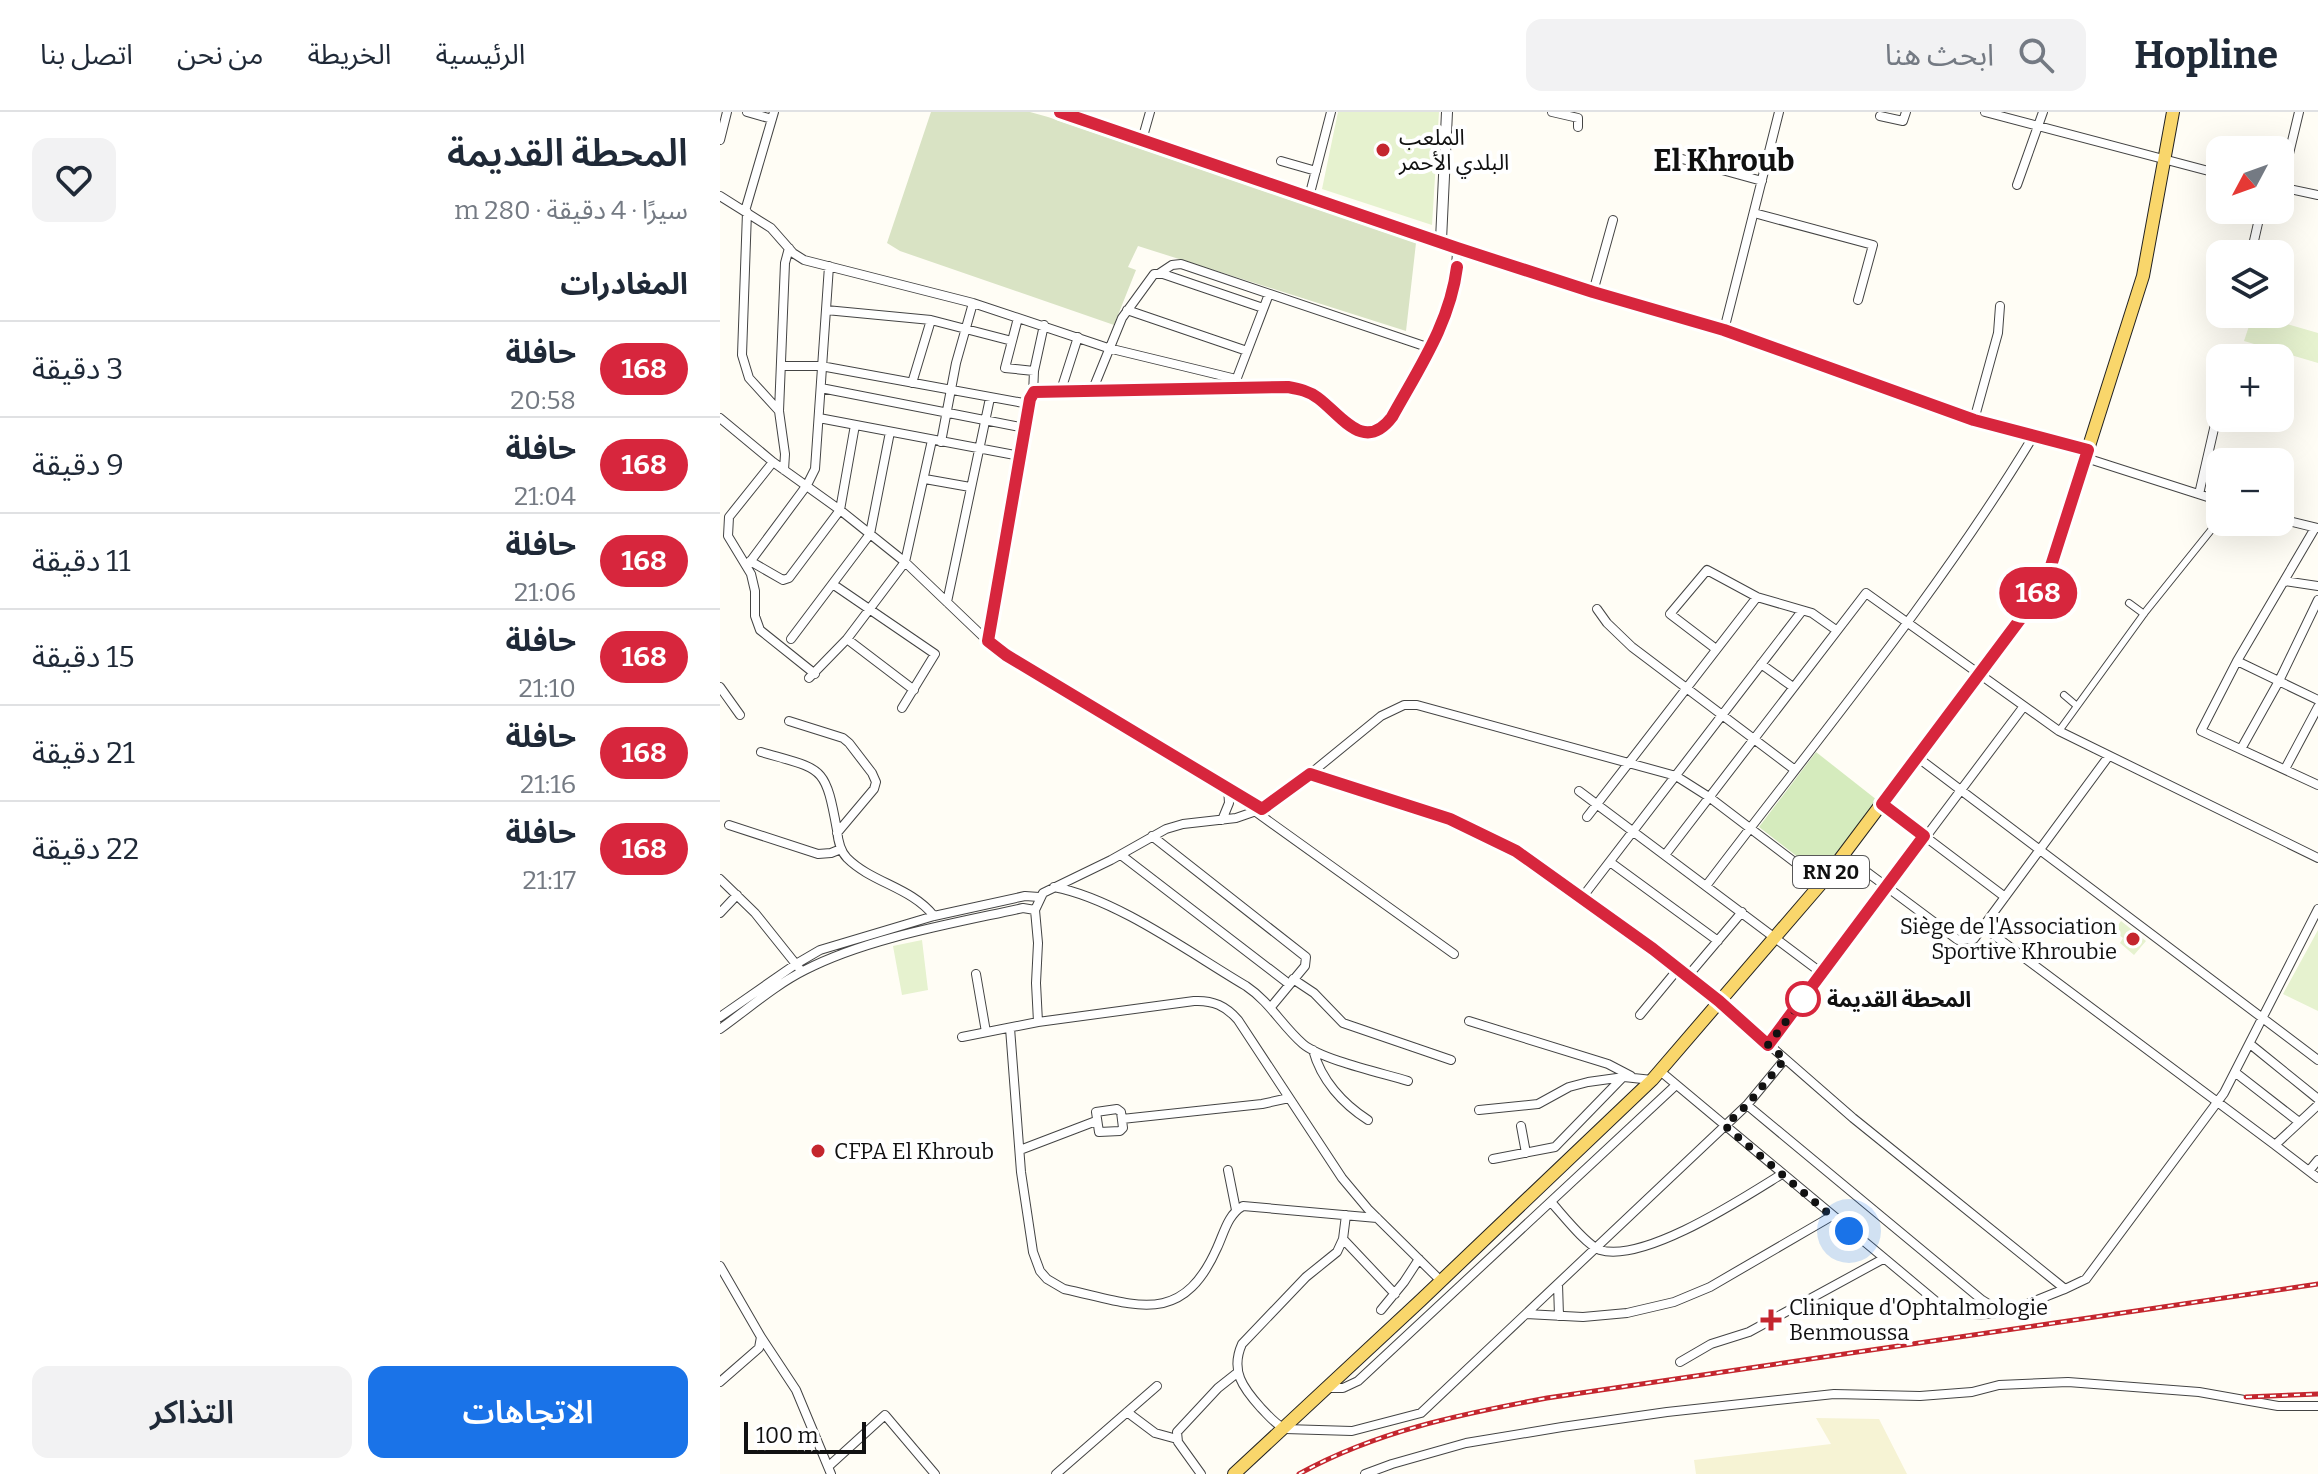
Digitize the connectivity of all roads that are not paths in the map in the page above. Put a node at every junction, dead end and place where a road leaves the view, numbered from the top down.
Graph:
1 (727, 112) edge
2 (747, 112) edge
3 (1062, 112) edge
4 (1150, 112) edge
5 (1331, 112) edge
6 (1447, 112) edge
7 (1552, 112) edge
8 (1779, 112) edge
9 (1906, 112) edge
10 (1985, 112) edge
11 (2043, 112) edge
12 (2173, 112) edge
13 (2299, 112) edge
14 (773, 115) edge
15 (1880, 116) dead end
16 (1578, 127) dead end
17 (2039, 127) junction
18 (2293, 136) edge
19 (720, 140) edge
20 (1142, 140) junction
21 (1675, 157) dead end
22 (2164, 159) junction
23 (1281, 161) dead end
24 (2206, 170) edge
25 (1316, 171) junction
26 (1762, 181) junction
27 (2017, 185) dead end
28 (2294, 190) edge
29 (2318, 195) edge
30 (720, 196) edge
31 (1309, 197) junction
32 (746, 211) junction
33 (1754, 213) junction
34 (1613, 220) dead end
35 (1441, 240) junction
36 (789, 248) junction
37 (1457, 248) junction
38 (829, 266) junction
39 (1160, 273) junction
40 (1593, 292) junction
41 (1269, 294) junction
42 (1858, 300) dead end
43 (973, 303) junction
44 (2000, 306) dead end
45 (1263, 308) junction
46 (826, 310) junction
47 (1127, 310) junction
48 (1018, 318) junction
49 (931, 320) junction
50 (1044, 325) junction
51 (967, 328) junction
52 (1724, 330) junction
53 (1078, 337) junction
54 (1012, 341) junction
55 (1108, 348) junction
56 (1430, 348) junction
57 (1247, 351) junction
58 (781, 366) junction
59 (821, 366) junction
60 (1034, 371) junction
61 (912, 383) junction
62 (1235, 383) junction
63 (821, 388) junction
64 (1093, 389) junction
65 (1061, 390) junction
66 (950, 391) junction
67 (1033, 394) junction
68 (990, 398) junction
69 (1029, 404) junction
70 (779, 411) junction
71 (947, 414) junction
72 (720, 418) edge
73 (819, 418) junction
74 (986, 419) junction
75 (1974, 420) junction
76 (855, 425) junction
77 (1025, 428) junction
78 (890, 432) junction
79 (2213, 432) edge
80 (2034, 435) junction
81 (936, 441) junction
82 (977, 449) junction
83 (2087, 454) junction
84 (1020, 456) junction
85 (773, 462) junction
86 (784, 470) junction
87 (925, 479) junction
88 (807, 485) junction
89 (970, 487) junction
90 (2199, 494) junction
91 (2206, 496) edge
92 (840, 510) junction
93 (2294, 522) edge
94 (2316, 528) edge
95 (870, 534) junction
96 (2206, 536) edge
97 (905, 562) junction
98 (748, 564) junction
99 (2284, 581) junction
100 (834, 585) junction
101 (2318, 586) edge
102 (1757, 597) junction
103 (2318, 600) edge
104 (947, 602) junction
105 (2129, 603) dead end
106 (1597, 609) dead end
107 (869, 611) junction
108 (1802, 611) junction
109 (2144, 614) junction
110 (1907, 621) junction
111 (1836, 630) junction
112 (791, 639) dead end
113 (847, 639) junction
114 (988, 641) junction
115 (1716, 649) junction
116 (2237, 661) junction
117 (1761, 664) junction
118 (1981, 675) junction
119 (2279, 681) junction
120 (1687, 686) junction
121 (720, 687) edge
122 (1793, 687) junction
123 (914, 690) junction
124 (2064, 695) dead end
125 (2318, 700) edge
126 (2024, 706) junction
127 (2077, 706) junction
128 (2318, 707) edge
129 (902, 708) dead end
130 (1723, 713) junction
131 (740, 715) dead end
132 (789, 721) dead end
133 (2059, 731) junction
134 (1753, 738) junction
135 (2241, 749) junction
136 (761, 752) dead end
137 (1917, 757) junction
138 (2108, 757) junction
139 (1630, 763) junction
140 (2285, 769) junction
141 (1795, 770) junction
142 (1310, 774) junction
143 (1676, 776) junction
144 (2318, 785) edge
145 (1228, 788) junction
146 (1960, 790) junction
147 (1579, 791) dead end
148 (1709, 797) junction
149 (1882, 804) junction
150 (1597, 805) junction
151 (1259, 810) junction
152 (1587, 817) dead end
153 (1222, 820) junction
154 (729, 825) dead end
155 (1750, 829) junction
156 (1633, 832) junction
157 (837, 833) junction
158 (1152, 836) junction
159 (1924, 836) junction
160 (841, 849) junction
161 (2040, 850) junction
162 (1121, 855) junction
163 (1665, 855) junction
164 (1844, 855) junction
165 (2318, 858) edge
166 (1610, 862) junction
167 (720, 879) edge
168 (1822, 883) junction
169 (1706, 886) junction
170 (1053, 887) junction
171 (1886, 887) junction
172 (737, 895) junction
173 (1039, 897) junction
174 (2005, 897) junction
175 (1581, 899) junction
176 (2318, 909) edge
177 (1035, 910) junction
178 (1742, 912) junction
179 (720, 913) edge
180 (934, 916) junction
181 (1983, 927) junction
182 (1774, 937) junction
183 (1718, 941) junction
184 (1454, 954) dead end
185 (799, 968) junction
186 (1678, 969) junction
187 (976, 974) dead end
188 (1823, 974) junction
189 (1687, 977) junction
190 (1291, 982) junction
191 (1719, 1001) junction
192 (1271, 1007) junction
193 (1640, 1015) dead end
194 (720, 1017) edge
195 (2263, 1017) junction
196 (1469, 1021) dead end
197 (1038, 1022) junction
198 (1010, 1028) junction
199 (720, 1029) edge
200 (986, 1032) junction
201 (962, 1037) dead end
202 (2250, 1044) junction
203 (1768, 1045) junction
204 (1313, 1050) junction
205 (1785, 1059) junction
206 (1451, 1060) dead end
207 (2318, 1060) edge
208 (2236, 1073) junction
209 (1656, 1076) junction
210 (1628, 1077) junction
211 (1408, 1081) dead end
212 (1676, 1085) junction
213 (1289, 1098) junction
214 (2218, 1102) junction
215 (2318, 1102) edge
216 (1747, 1105) junction
217 (1479, 1110) dead end
218 (1122, 1119) junction
219 (1368, 1120) dead end
220 (1096, 1121) junction
221 (2299, 1122) junction
222 (1521, 1126) dead end
223 (1725, 1126) junction
224 (2275, 1145) junction
225 (1020, 1150) junction
226 (1526, 1153) junction
227 (1493, 1159) dead end
228 (2318, 1160) edge
229 (1228, 1170) dead end
230 (2309, 1171) junction
231 (1782, 1174) junction
232 (2318, 1178) edge
233 (1551, 1202) junction
234 (1236, 1210) junction
235 (1346, 1215) junction
236 (1832, 1216) junction
237 (1377, 1218) junction
238 (1343, 1239) junction
239 (1595, 1248) junction
240 (1419, 1259) junction
241 (1883, 1259) junction
242 (720, 1266) edge
243 (1441, 1281) junction
244 (1558, 1284) junction
245 (2065, 1289) junction
246 (1395, 1294) junction
247 (1420, 1301) junction
248 (2012, 1309) junction
249 (1381, 1310) dead end
250 (1431, 1312) junction
251 (1526, 1314) junction
252 (1559, 1316) junction
253 (761, 1337) junction
254 (1680, 1362) dead end
255 (1237, 1373) junction
256 (722, 1376) edge
257 (1157, 1386) dead end
258 (1327, 1388) junction
259 (2318, 1406) edge
260 (1127, 1412) junction
261 (1282, 1428) junction
262 (1177, 1439) junction
263 (831, 1470) edge
264 (935, 1474) edge
265 (1056, 1474) edge
266 (1201, 1474) edge
267 (1234, 1474) edge
268 (1365, 1474) edge

1 - 19 street
2 - 14 street
3 - 20 street
4 - 20 street
5 - 25 street
6 - 35 street
7 - 16 street
8 - 26 street
9 - 15 street
10 - 17 street
11 - 17 street
12 - 22 main road, RN 20
13 - 18 street
14 - 32 street
17 - 22 street
17 - 27 street
20 - 31 street
21 - 26 street
22 - 24 street
22 - 83 main road, RN 20
23 - 25 street
25 - 31 street
26 - 33 street
28 - 29 street
30 - 32 street
31 - 35 street
32 - 36 street
32 - 70 street
33 - 42 street
33 - 52 street
34 - 40 street
35 - 37 street
36 - 38 street
36 - 58 street
37 - 40 street
37 - 56 street
38 - 43 street
38 - 46 street
39 - 41 street
39 - 45 street
39 - 47 street
40 - 52 street
41 - 45 street
41 - 56 street
43 - 48 street
43 - 51 street
44 - 75 street
45 - 57 street
46 - 49 street
46 - 59 street
47 - 55 street
47 - 57 street
48 - 50 street
48 - 54 street
49 - 51 street
49 - 61 street
50 - 53 street
50 - 60 street
51 - 54 street
51 - 66 street
52 - 75 street
53 - 55 street
53 - 65 street
54 - 60 street
55 - 62 street
55 - 64 street
56 - 62 street
57 - 62 street
58 - 59 street
58 - 70 street
59 - 61 street
59 - 63 street
60 - 67 street
61 - 66 street
62 - 64 street
63 - 71 street
63 - 73 street
64 - 65 street
65 - 67 street
66 - 68 street
66 - 71 street
67 - 69 street
68 - 69 street
68 - 74 street
69 - 77 street
70 - 86 street
71 - 74 street
71 - 81 street
72 - 85 street
73 - 76 street
73 - 88 street
74 - 77 street
74 - 82 street
75 - 80 street
76 - 78 street
76 - 92 street
77 - 84 street
78 - 81 street
78 - 95 street
79 - 90 street
80 - 83 street
80 - 110 street
81 - 82 street
81 - 87 street
82 - 84 street
82 - 89 street
83 - 90 street
83 - 118 main road, RN 20
84 - 114 street
85 - 86 street
85 - 98 street
86 - 88 street
87 - 89 street
87 - 97 street
88 - 92 street
88 - 98 street
89 - 104 street
90 - 91 street
92 - 95 street
92 - 98 street
93 - 94 street
94 - 99 street
95 - 97 street
95 - 100 street
96 - 109 street
97 - 104 street
97 - 107 street
98 - 113 street
99 - 101 street
99 - 116 street
100 - 107 street
100 - 112 street
102 - 108 street
102 - 115 street
102 - 115 street
103 - 119 street
104 - 114 street
105 - 109 street
106 - 120 street
107 - 113 street
107 - 123 street
108 - 111 street
108 - 117 street
109 - 127 street
110 - 111 street
110 - 118 street
110 - 141 street
111 - 122 street
113 - 123 street
114 - 145 street
115 - 120 street
116 - 119 street
116 - 135 street
117 - 122 street
117 - 130 street
118 - 126 street
118 - 137 main road, RN 20
119 - 125 street
119 - 135 street
120 - 130 street
120 - 139 street
121 - 131 street
122 - 134 street
123 - 129 street
124 - 127 street
126 - 133 street
126 - 146 street
127 - 133 street
128 - 140 street
130 - 134 street
130 - 143 street
132 - 157 street
133 - 138 street
134 - 141 street
134 - 148 street
135 - 140 street
136 - 157 street
137 - 146 street
137 - 149 main road, RN 20
138 - 161 street
138 - 165 street
139 - 142 street
139 - 143 street
139 - 150 street
140 - 144 street
141 - 155 street
142 - 151 street
142 - 175 street
143 - 148 street
143 - 156 street
145 - 151 street
145 - 153 street
146 - 159 street
146 - 161 street
147 - 150 street
148 - 155 street
148 - 163 street
149 - 159 street
149 - 164 main road, RN 20
150 - 152 street
150 - 156 street
151 - 153 street
151 - 184 street
153 - 158 street
154 - 160 street
155 - 168 street
155 - 169 street
156 - 163 street
156 - 166 street
157 - 160 street
158 - 162 street
158 - 190 street
159 - 171 street
159 - 174 street
160 - 180 street
161 - 174 street
161 - 195 street
162 - 170 street
162 - 190 street
163 - 169 street
164 - 168 main road, RN 20
164 - 171 street
166 - 175 street
166 - 183 street
167 - 172 street
168 - 182 main road, RN 20
169 - 178 street
170 - 173 street
170 - 192 street
171 - 181 street
171 - 188 street
172 - 179 street
172 - 185 street
173 - 177 street
173 - 180 street
174 - 181 street
175 - 186 street
176 - 195 street
177 - 185 street
177 - 197 street
178 - 182 street
178 - 183 street
180 - 185 street
181 - 214 street
182 - 188 street
182 - 191 main road, RN 20
183 - 189 street
185 - 194 street
185 - 199 street
186 - 189 street
186 - 193 street
187 - 200 street
188 - 203 street
189 - 191 street
190 - 192 street
190 - 206 street
191 - 203 street
191 - 209 main road, RN 20
192 - 204 street
195 - 202 street
195 - 207 street
196 - 210 street
197 - 198 street
197 - 213 street
198 - 200 street
198 - 225 street
200 - 201 street
202 - 208 street
202 - 215 street
203 - 205 street
204 - 211 street
204 - 219 street
205 - 216 street
205 - 245 street
208 - 214 street
208 - 221 street
209 - 210 street
209 - 212 street
209 - 243 main road, RN 20
210 - 217 street
210 - 226 street
212 - 223 street
212 - 233 street
213 - 218 street
213 - 237 street
214 - 224 street
214 - 245 street
215 - 221 street
216 - 223 street
216 - 248 street
218 - 220 street
218 - 220 street
220 - 225 street
221 - 224 street
222 - 226 street
223 - 231 street
223 - 239 street
224 - 230 street
225 - 234 street
226 - 227 street
228 - 230 street
229 - 234 street
230 - 232 street
231 - 236 street
231 - 239 street
233 - 239 street
233 - 250 street
234 - 235 street
235 - 237 street
235 - 238 street
236 - 241 street
236 - 252 street
237 - 240 street
238 - 246 street
238 - 255 street
239 - 244 street
240 - 243 street
240 - 246 street
241 - 248 street
241 - 254 street
242 - 253 street
243 - 247 main road, RN 20
244 - 251 street
244 - 252 street
245 - 248 street
246 - 249 street
247 - 250 main road
247 - 258 main road, RN 20
250 - 258 street
251 - 252 street
251 - 261 street
253 - 256 street
253 - 263 street
255 - 261 street
255 - 262 street
257 - 260 street
258 - 261 main road, RN 20
259 - 268 street
260 - 262 street
260 - 265 street
261 - 267 main road, RN 20
262 - 266 street
263 - 264 street

